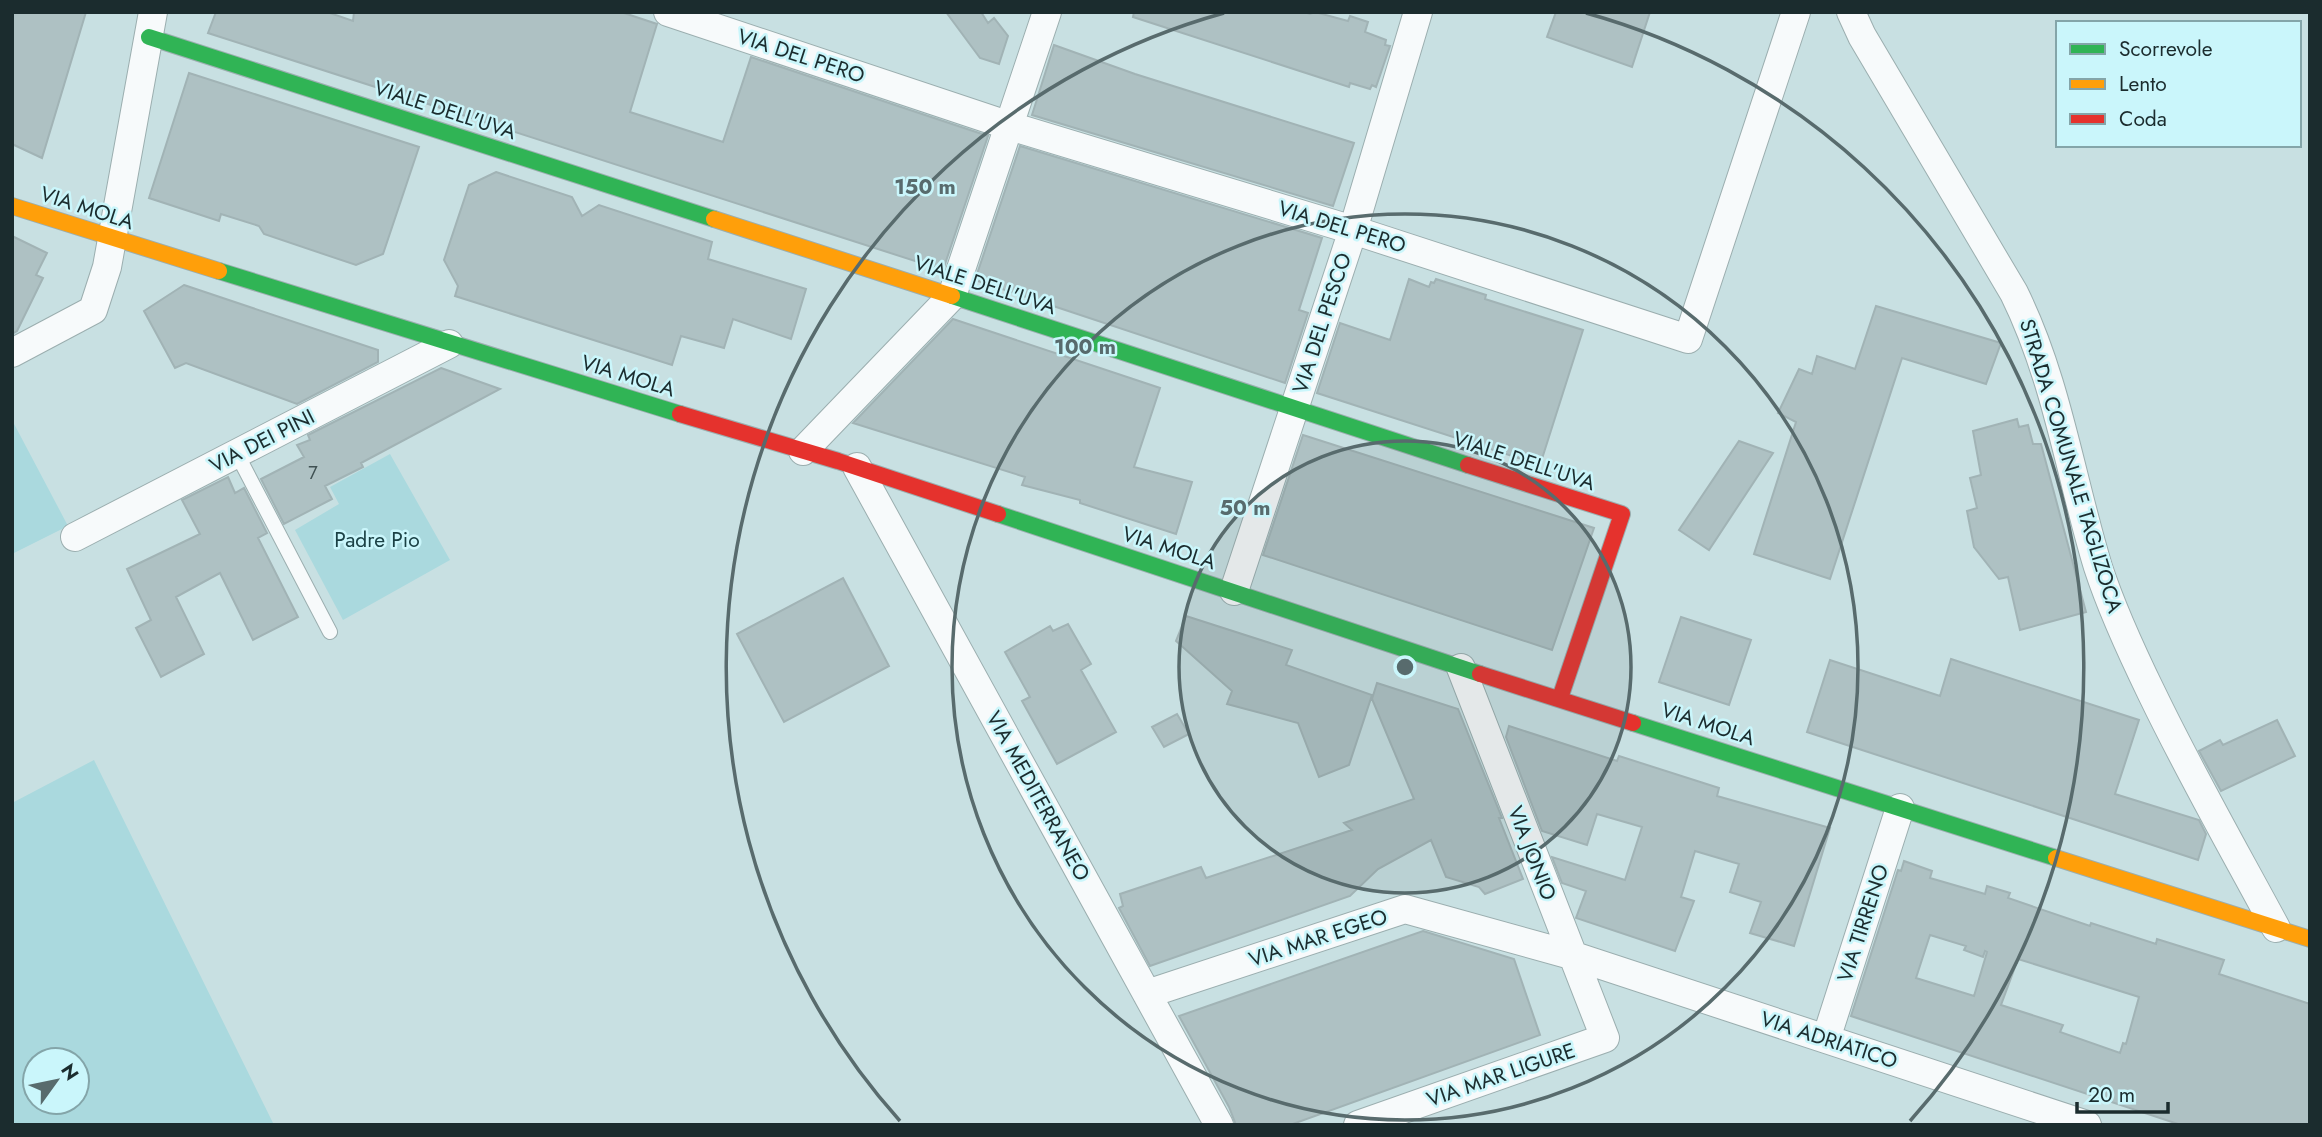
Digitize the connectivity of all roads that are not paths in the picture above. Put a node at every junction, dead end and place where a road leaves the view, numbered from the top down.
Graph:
1 (668, 12) edge
2 (1047, 12) edge
3 (1418, 12) edge
4 (1796, 12) edge
5 (1851, 12) edge
6 (151, 25) edge
7 (1010, 126) junction
8 (12, 206) edge
9 (1353, 230) junction
10 (111, 239) junction
11 (952, 296) junction
12 (449, 344) junction
13 (12, 353) edge
14 (1294, 410) junction
15 (803, 451) junction
16 (237, 454) junction
17 (857, 467) junction
18 (75, 537) dead end
19 (1234, 591) junction
20 (330, 632) dead end
21 (1461, 668) junction
22 (1560, 698) junction
23 (1900, 808) junction
24 (2276, 928) junction
25 (2310, 939) edge
26 (1571, 955) junction
27 (1147, 994) junction
28 (1605, 1038) joint
29 (1826, 1039) junction
30 (1219, 1125) edge
31 (1358, 1125) edge
32 (2087, 1125) edge

1 - 7 street, VIA DEL PERO
2 - 7 street
3 - 9 street, VIA DEL PESCO
4 - 9 street, VIA DEL PERO
5 - 24 street, STRADA COMUNALE TAGLIZOCA
6 - 10 street
6 - 11 main road, VIALE DELL'UVA
7 - 9 street, VIA DEL PERO
7 - 11 street
8 - 10 main road, VIA MOLA
9 - 14 street, VIA DEL PESCO
10 - 12 main road, VIA MOLA
10 - 13 street
11 - 14 main road, VIALE DELL'UVA
11 - 15 street
12 - 15 main road, VIA MOLA
12 - 16 street, VIA DEI PINI
14 - 19 street, VIA DEL PESCO
14 - 22 main road, VIALE DELL'UVA
15 - 17 main road, VIA MOLA
16 - 18 street, VIA DEI PINI
16 - 20 lane
17 - 19 main road, VIA MOLA
17 - 27 street, VIA MEDITERRANEO
19 - 21 main road, VIA MOLA
21 - 22 main road, VIA MOLA
21 - 26 street, VIA JONIO
22 - 23 main road, VIA MOLA
23 - 24 main road, VIA MOLA
23 - 29 street, VIA TIRRENO
24 - 25 main road, VIA MOLA
26 - 27 street, VIA MAR EGEO
26 - 28 street, VIA JONIO
26 - 29 street, VIA ADRIATICO
27 - 30 street, VIA MEDITERRANEO
28 - 31 street, VIA MAR LIGURE
29 - 32 street, VIA ADRIATICO

